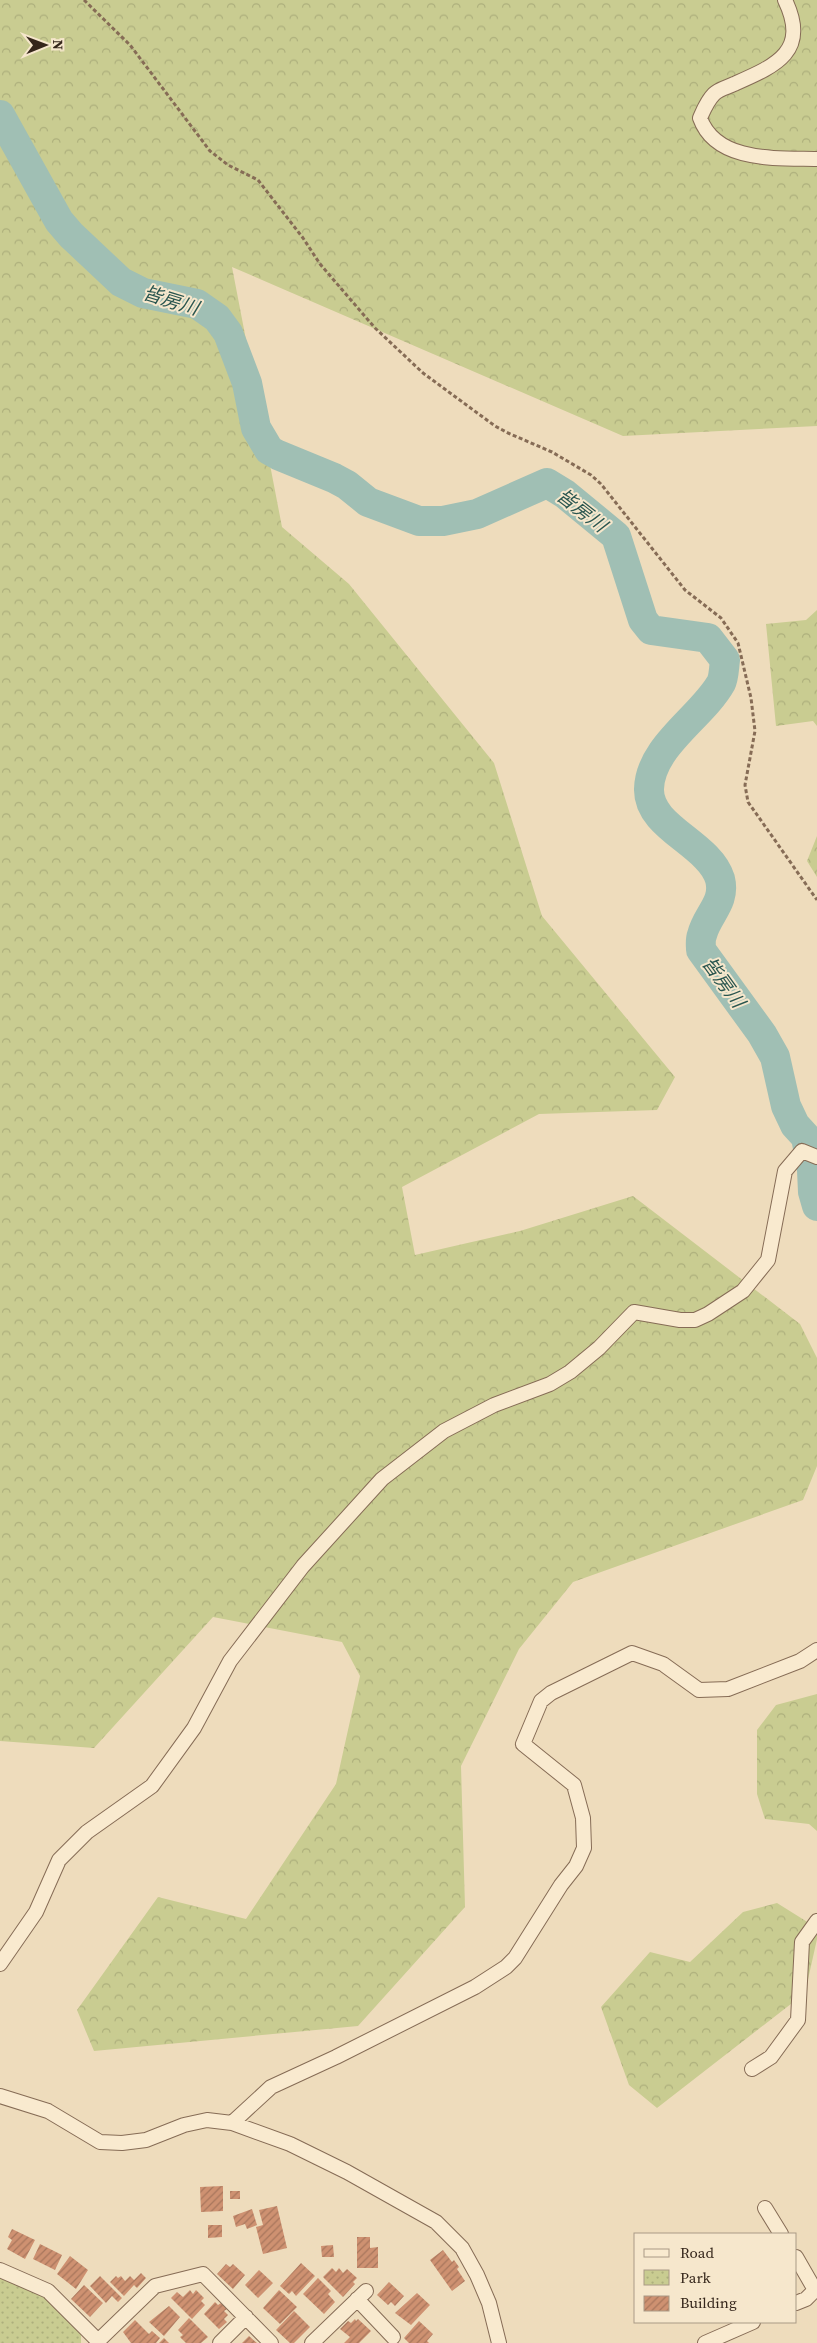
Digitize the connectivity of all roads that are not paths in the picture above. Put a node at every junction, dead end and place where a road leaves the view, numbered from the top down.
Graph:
1 (785, 0) edge
2 (817, 159) edge
3 (812, 1155) edge
4 (817, 1650) edge
5 (817, 1921) edge
6 (0, 1964) edge
7 (752, 2069) dead end
8 (0, 2096) edge
9 (232, 2123) junction
10 (765, 2208) dead end
11 (780, 2233) edge
12 (797, 2259) edge
13 (0, 2270) edge
14 (816, 2289) edge
15 (797, 2303) edge
16 (246, 2317) junction
17 (752, 2323) edge
18 (393, 2337) dead end
19 (97, 2342) edge
20 (707, 2342) edge
21 (220, 2343) edge
22 (272, 2343) edge
23 (312, 2343) edge
24 (499, 2343) edge

1 - 2 street
3 - 6 street
4 - 9 street
5 - 7 street
8 - 9 street
9 - 24 street
10 - 11 street
12 - 14 street
13 - 19 street
14 - 15 street
16 - 19 street
16 - 21 street
16 - 22 street
17 - 20 street
18 - 23 street

